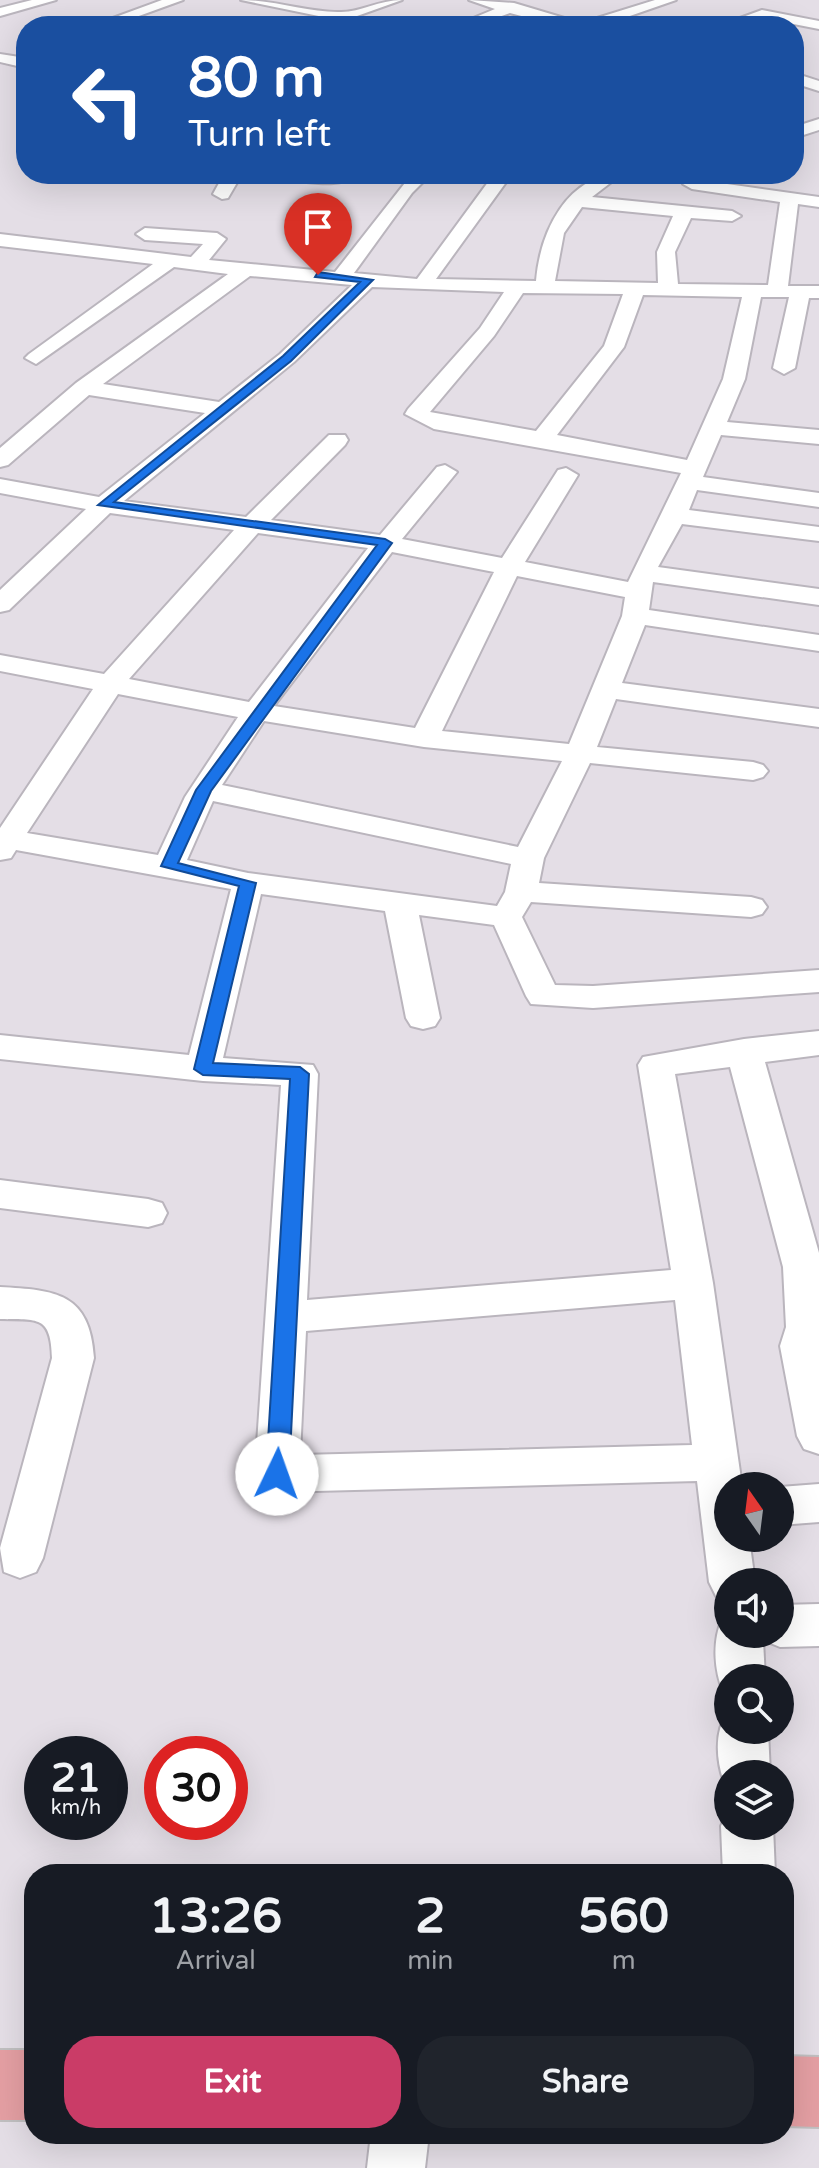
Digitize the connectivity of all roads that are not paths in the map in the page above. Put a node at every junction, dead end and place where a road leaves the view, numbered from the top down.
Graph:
1 (49, 0) edge
2 (176, 0) edge
3 (248, 0) edge
4 (395, 0) edge
5 (476, 0) edge
6 (534, 0) edge
7 (669, 0) edge
8 (292, 3) edge
9 (790, 5) dead end
10 (510, 8) junction
11 (0, 12) edge
12 (762, 14) junction
13 (127, 16) edge
14 (339, 16) edge
15 (346, 16) edge
16 (488, 16) edge
17 (539, 16) edge
18 (618, 16) edge
19 (756, 16) edge
20 (772, 16) edge
21 (228, 184) edge
22 (411, 184) edge
23 (496, 184) edge
24 (598, 184) edge
25 (692, 184) dead end
26 (222, 194) dead end
27 (790, 198) junction
28 (573, 201) junction
29 (819, 202) edge
30 (684, 212) junction
31 (732, 216) dead end
32 (145, 234) dead end
33 (0, 240) edge
34 (170, 261) junction
35 (196, 263) junction
36 (246, 270) junction
37 (342, 276) junction
38 (368, 280) junction
39 (422, 285) junction
40 (518, 286) junction
41 (545, 286) junction
42 (668, 287) junction
43 (635, 289) junction
44 (753, 290) junction
45 (777, 291) junction
46 (810, 292) edge
47 (36, 358) dead end
48 (784, 368) dead end
49 (84, 388) junction
50 (222, 409) junction
51 (713, 428) junction
52 (819, 437) edge
53 (542, 439) junction
54 (337, 440) dead end
55 (0, 460) edge
56 (445, 472) dead end
57 (566, 475) dead end
58 (692, 476) junction
59 (0, 486) edge
60 (819, 500) edge
61 (104, 505) junction
62 (674, 516) junction
63 (251, 526) junction
64 (819, 534) edge
65 (385, 543) junction
66 (509, 567) junction
67 (639, 593) junction
68 (819, 597) edge
69 (0, 604) edge
70 (819, 643) edge
71 (0, 663) edge
72 (110, 684) junction
73 (606, 689) junction
74 (258, 712) junction
75 (819, 718) edge
76 (424, 738) junction
77 (580, 753) junction
78 (753, 771) dead end
79 (204, 790) junction
80 (2, 843) edge
81 (528, 858) junction
82 (169, 866) junction
83 (248, 883) junction
84 (400, 903) junction
85 (513, 904) junction
86 (751, 907) dead end
87 (819, 981) edge
88 (423, 1018) dead end
89 (819, 1043) edge
90 (0, 1047) edge
91 (744, 1051) junction
92 (203, 1069) junction
93 (0, 1194) edge
94 (148, 1213) dead end
95 (693, 1283) junction
96 (0, 1303) edge
97 (286, 1317) junction
98 (812, 1321) edge
99 (819, 1436) edge
100 (716, 1462) junction
101 (718, 1472) edge
102 (819, 1503) edge
103 (794, 1505) edge
104 (20, 1558) dead end
105 (819, 1625) edge
106 (794, 1626) edge
107 (748, 1840) edge
108 (749, 1864) edge
109 (0, 2085) edge
110 (24, 2085) edge
111 (794, 2091) edge
112 (819, 2092) edge
113 (399, 2144) edge
114 (396, 2168) edge

1 - 11 street
2 - 13 street
3 - 8 street
4 - 15 street
5 - 10 street
6 - 10 street
7 - 18 street
8 - 14 street
9 - 12 street
10 - 16 street
10 - 17 street
12 - 19 street
12 - 20 street
21 - 26 street
22 - 37 street
23 - 39 street
24 - 28 street
25 - 27 street
27 - 29 street
27 - 45 street
28 - 30 street
28 - 41 street
30 - 31 street
30 - 42 street
32 - 35 street
33 - 34 street
34 - 35 street
34 - 47 street
35 - 36 street
36 - 37 street
36 - 49 street
37 - 38 street
38 - 39 street
38 - 50 street
39 - 40 street
40 - 41 street
40 - 53 street
41 - 43 street
42 - 43 street
42 - 44 street
43 - 53 street
44 - 45 street
44 - 51 street
45 - 46 street
46 - 48 street
49 - 50 street
49 - 55 street
50 - 61 street
51 - 52 street
51 - 58 street
53 - 58 street
54 - 63 street
56 - 65 street
57 - 66 street
58 - 60 street
58 - 62 street
59 - 61 street
61 - 63 street
61 - 69 street
62 - 64 street
62 - 67 street
63 - 65 street
63 - 72 street
65 - 66 street
65 - 74 street
66 - 67 street
66 - 76 street
67 - 68 street
67 - 70 street
67 - 73 street
71 - 72 street
72 - 74 street
72 - 80 street
73 - 75 street
73 - 77 street
74 - 76 street
74 - 79 street
76 - 77 street
77 - 78 street
77 - 81 street
79 - 81 street
79 - 82 street
80 - 82 street
81 - 85 street
82 - 83 street
83 - 84 street
83 - 92 street
84 - 85 street
84 - 88 street
85 - 86 street
85 - 87 street
89 - 91 street
90 - 92 street
91 - 95 street
91 - 98 street
92 - 97 street
93 - 94 street
95 - 97 street
95 - 100 street
96 - 104 street
97 - 100 street
98 - 99 street
100 - 101 street
102 - 103 street
105 - 106 street
107 - 108 street
109 - 110 main road
111 - 112 main road
113 - 114 street

